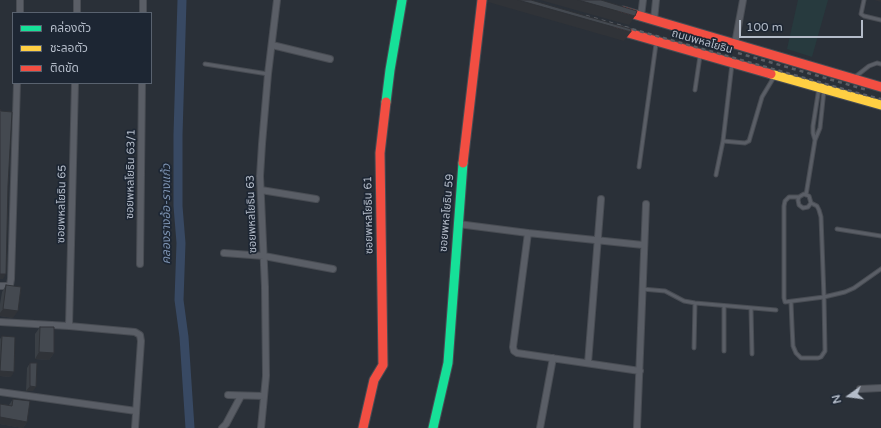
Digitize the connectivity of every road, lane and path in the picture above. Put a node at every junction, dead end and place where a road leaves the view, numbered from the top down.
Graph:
1 (20, 0) edge
2 (77, 0) edge
3 (143, 0) edge
4 (277, 0) edge
5 (402, 0) edge
6 (482, 0) edge
7 (643, 0) edge
8 (656, 0) edge
9 (743, 0) edge
10 (864, 0) edge
11 (614, 8) edge
12 (20, 12) edge
13 (77, 12) edge
14 (143, 12) edge
15 (641, 16) junction
16 (654, 20) junction
17 (881, 20) edge
18 (613, 28) edge
19 (657, 41) junction
20 (735, 44) junction
21 (272, 45) junction
22 (700, 54) junction
23 (330, 59) dead end
24 (732, 63) junction
25 (205, 64) dead end
26 (881, 64) edge
27 (268, 74) junction
28 (775, 75) junction
29 (852, 79) junction
30 (17, 84) edge
31 (75, 84) edge
32 (142, 84) edge
33 (881, 87) edge
34 (822, 89) junction
35 (695, 90) dead end
36 (881, 105) edge
37 (8, 112) edge
38 (16, 112) junction
39 (815, 140) junction
40 (723, 141) junction
41 (639, 166) dead end
42 (716, 176) dead end
43 (261, 190) junction
44 (806, 194) junction
45 (799, 197) junction
46 (316, 199) dead end
47 (601, 199) dead end
48 (811, 203) junction
49 (646, 204) dead end
50 (458, 224) junction
51 (837, 229) dead end
52 (528, 233) junction
53 (881, 236) edge
54 (598, 240) junction
55 (643, 245) junction
56 (224, 253) dead end
57 (264, 256) junction
58 (140, 264) dead end
59 (333, 269) dead end
60 (881, 269) edge
61 (0, 286) edge
62 (642, 289) junction
63 (824, 297) junction
64 (791, 302) junction
65 (695, 303) junction
66 (724, 306) junction
67 (751, 309) junction
68 (776, 310) dead end
69 (0, 322) edge
70 (69, 326) junction
71 (694, 348) dead end
72 (724, 351) dead end
73 (752, 354) dead end
74 (553, 358) junction
75 (588, 363) junction
76 (640, 371) junction
77 (881, 388) edge
78 (860, 389) dead end
79 (0, 392) edge
80 (228, 395) dead end
81 (241, 396) junction
82 (264, 396) junction
83 (136, 411) junction
84 (135, 428) edge
85 (222, 428) edge
86 (261, 428) edge
87 (363, 428) edge
88 (433, 428) edge
89 (540, 428) edge
90 (637, 428) edge

1 - 12 street
2 - 13 street
3 - 14 street
4 - 21 street, ซอยพหลโยธิน 63
5 - 87 street, ซอยพหลโยธิน 61
6 - 50 street, ซอยพหลโยธิน 59
7 - 15 street
8 - 16 street
9 - 20 street
10 - 17 lane
11 - 15 street, ถนนพหลโยธิน
15 - 16 street, ถนนพหลโยธิน
16 - 20 street, ถนนพหลโยธิน
18 - 19 street, ถนนพหลโยธิน
19 - 22 street, ถนนพหลโยธิน
19 - 41 lane
20 - 29 street, ถนนพหลโยธิน
21 - 23 street
21 - 27 street, ซอยพหลโยธิน 63
22 - 24 street, ถนนพหลโยธิน
22 - 35 lane
24 - 28 street, ถนนพหลโยธิน
24 - 40 lane
25 - 27 lane
26 - 29 lane
27 - 43 street, ซอยพหลโยธิน 63
28 - 34 street, ถนนพหลโยธิน
28 - 40 lane
29 - 33 street, ถนนพหลโยธิน
30 - 38 street
31 - 70 street, ซอยพหลโยธิน 65
32 - 58 street, ซอยพหลโยธิน 63/1
34 - 36 street, ถนนพหลโยธิน
34 - 39 lane
34 - 39 lane
37 - 38 street
38 - 61 street
39 - 44 lane
40 - 42 lane
43 - 46 street
43 - 57 street, ซอยพหลโยธิน 63
44 - 45 lane
44 - 48 lane
45 - 48 lane
45 - 64 lane
47 - 54 street
48 - 63 lane
49 - 55 street
50 - 52 street
50 - 88 street, ซอยพหลโยธิน 59
51 - 53 lane
52 - 54 street
52 - 74 street
54 - 55 street
54 - 75 street
55 - 62 street
56 - 57 street
57 - 59 street
57 - 82 street, ซอยพหลโยธิน 63
60 - 63 lane
62 - 65 lane
62 - 76 street
63 - 64 lane
63 - 64 lane
65 - 66 lane
65 - 71 lane
66 - 67 lane
66 - 72 lane
67 - 68 lane
67 - 73 lane
69 - 70 street
70 - 83 street
74 - 75 street
74 - 89 street
75 - 76 street
76 - 90 street
77 - 78 street
79 - 83 street
80 - 81 street
81 - 82 street
81 - 85 street
82 - 86 street, ซอยพหลโยธิน 63
83 - 84 street

